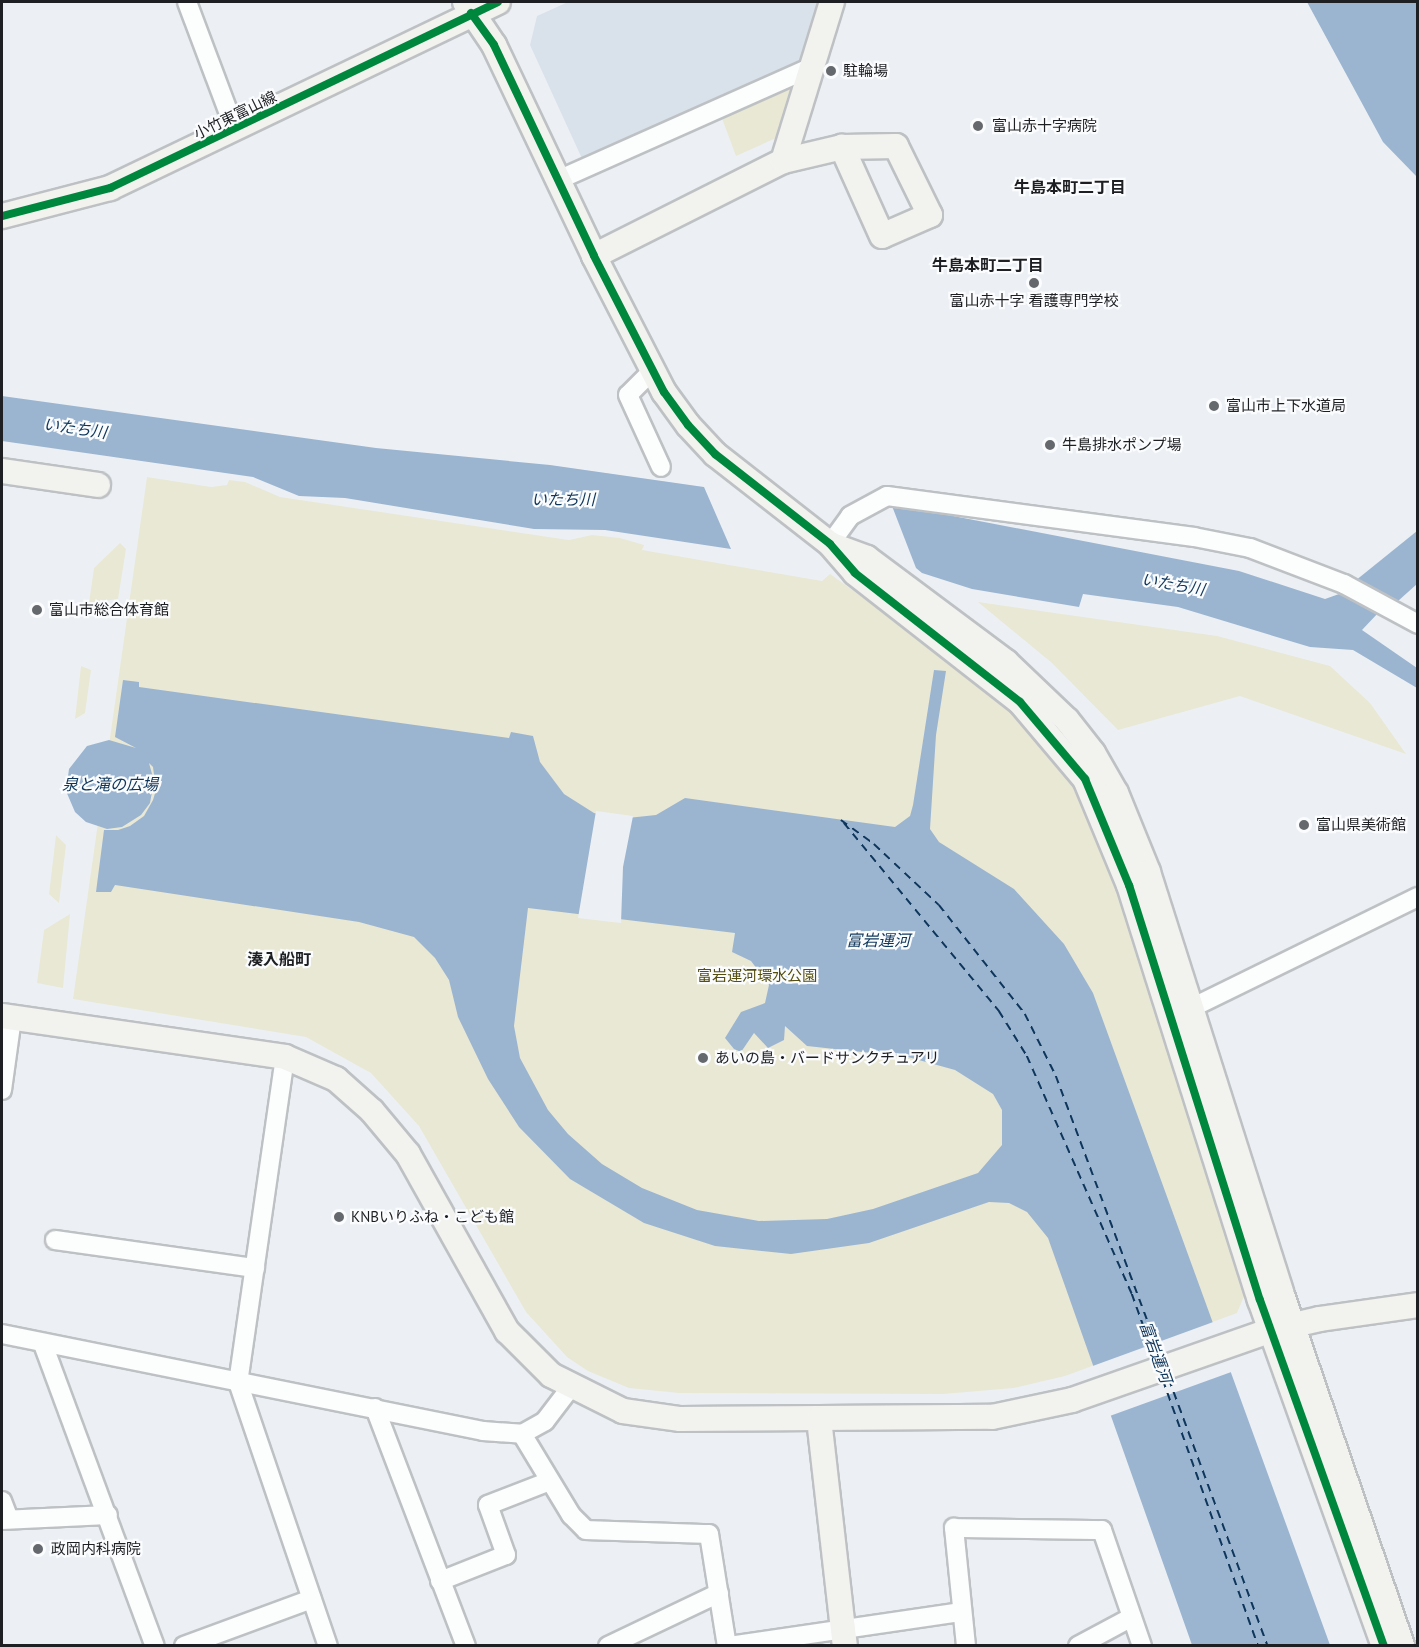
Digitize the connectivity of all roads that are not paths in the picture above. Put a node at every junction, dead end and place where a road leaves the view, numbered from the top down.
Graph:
1 (187, 2) edge
2 (498, 2) edge
3 (832, 2) edge
4 (468, 8) edge
5 (810, 68) junction
6 (235, 130) junction
7 (842, 147) dead end
8 (783, 161) junction
9 (558, 180) junction
10 (2, 216) edge
11 (594, 256) junction
12 (653, 370) junction
13 (661, 467) dead end
14 (2, 471) edge
15 (98, 485) dead end
16 (819, 536) junction
17 (1418, 624) edge
18 (1418, 897) edge
19 (1181, 1013) junction
20 (7, 1017) edge
21 (285, 1057) junction
22 (2, 1090) edge
23 (56, 1240) dead end
24 (255, 1268) junction
25 (1418, 1305) edge
26 (1283, 1328) junction
27 (2, 1334) edge
28 (43, 1344) junction
29 (238, 1382) junction
30 (571, 1387) junction
31 (375, 1408) junction
32 (819, 1419) junction
33 (522, 1434) junction
34 (550, 1481) junction
35 (2, 1501) edge
36 (108, 1515) junction
37 (5, 1520) edge
38 (440, 1581) junction
39 (719, 1593) junction
40 (312, 1599) junction
41 (960, 1612) junction
42 (1132, 1617) junction
43 (844, 1637) edge
44 (155, 1646) edge
45 (184, 1646) edge
46 (328, 1646) edge
47 (466, 1646) edge
48 (608, 1646) edge
49 (728, 1646) edge
50 (966, 1646) edge
51 (1078, 1646) edge
52 (1142, 1646) edge
53 (1384, 1646) edge
54 (1402, 1646) edge

1 - 6 street
2 - 4 street, 小竹東富山線
3 - 5 street
4 - 6 street, 小竹東富山線
4 - 9 street
5 - 8 street
5 - 9 street
6 - 10 street, 小竹東富山線
7 - 8 street
8 - 11 street
9 - 11 street
11 - 12 street
12 - 13 street
12 - 16 street
14 - 15 street
16 - 17 street
16 - 19 street
18 - 19 street
19 - 26 street
20 - 21 street
20 - 22 street
21 - 24 street
21 - 30 street
23 - 24 street
24 - 29 street
25 - 26 street
26 - 32 street
26 - 53 street
26 - 54 street
27 - 28 street
28 - 29 street
28 - 36 street
29 - 31 street
29 - 40 street
30 - 32 street
30 - 33 street
31 - 33 street
31 - 38 street
32 - 43 street
33 - 34 street
34 - 38 street
34 - 39 street
35 - 37 street
36 - 37 street
36 - 44 street
38 - 47 street
39 - 48 street
39 - 49 street
40 - 45 street
40 - 46 street
41 - 42 street
41 - 43 street
41 - 50 street
42 - 51 street
42 - 52 street
43 - 49 street

